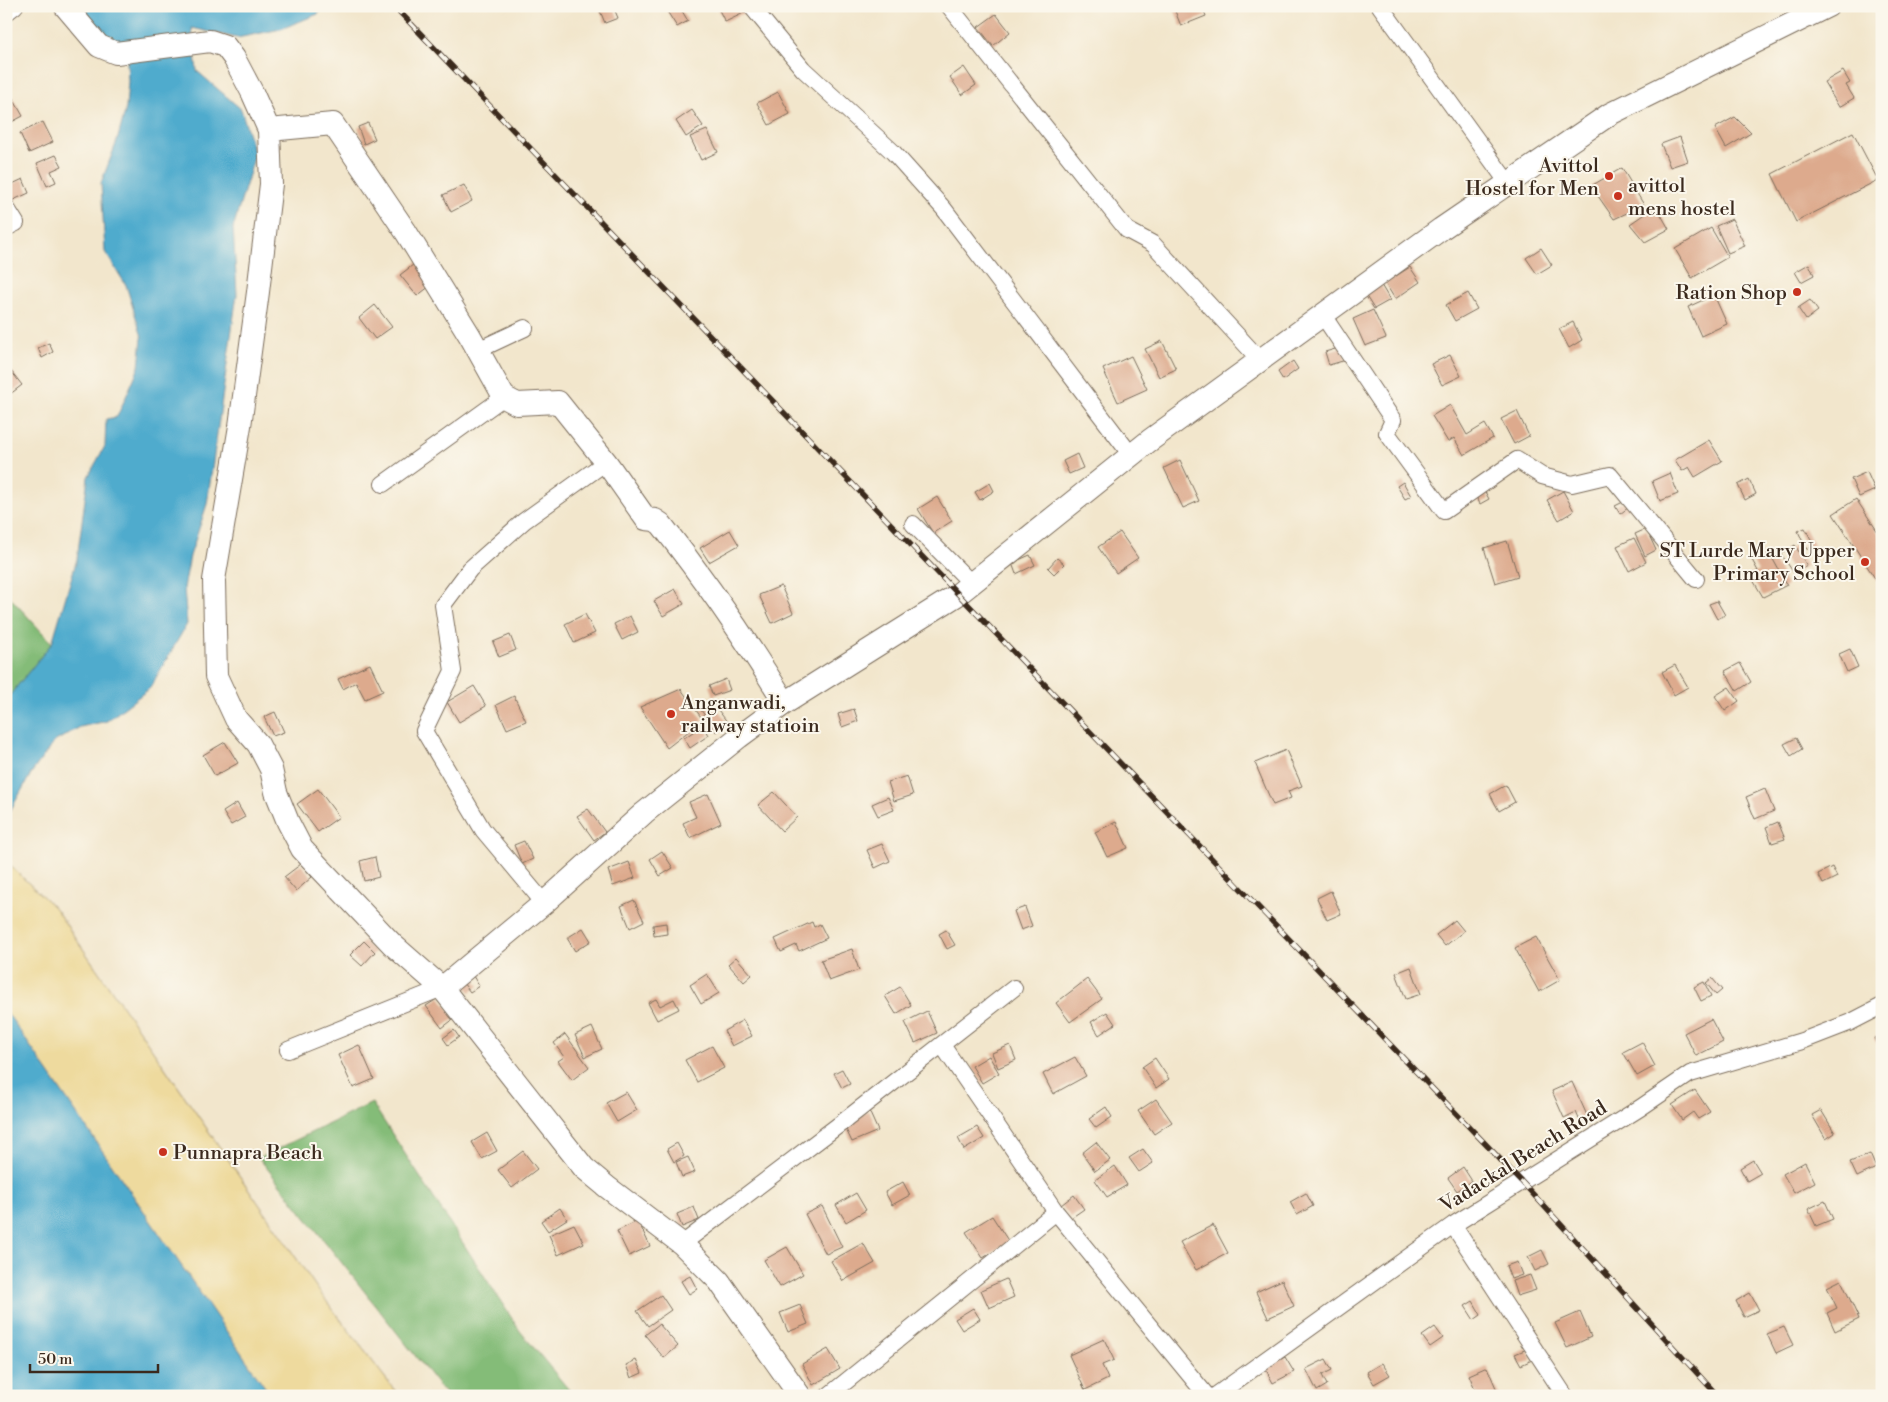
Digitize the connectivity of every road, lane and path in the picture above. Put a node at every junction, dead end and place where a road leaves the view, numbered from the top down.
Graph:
1 (15, 6) edge
2 (65, 6) edge
3 (751, 6) edge
4 (948, 6) edge
5 (1380, 6) edge
6 (1828, 6) edge
7 (6, 13) edge
8 (269, 130) junction
9 (1508, 183) junction
10 (6, 207) edge
11 (6, 228) edge
12 (1322, 314) junction
13 (525, 328) dead end
14 (478, 350) junction
15 (1260, 360) junction
16 (504, 397) junction
17 (1132, 455) junction
18 (606, 462) junction
19 (383, 484) dead end
20 (913, 524) dead end
21 (1696, 579) dead end
22 (971, 583) junction
23 (785, 702) junction
24 (544, 903) junction
25 (442, 988) junction
26 (1014, 988) dead end
27 (1882, 1006) edge
28 (942, 1044) junction
29 (288, 1050) dead end
30 (1056, 1212) junction
31 (1453, 1225) junction
32 (682, 1244) junction
33 (800, 1396) edge
34 (828, 1396) edge
35 (1207, 1396) edge
36 (1215, 1396) edge
37 (1565, 1396) edge

1 - 7 street
2 - 8 main road
3 - 17 street
4 - 15 street
5 - 9 street
6 - 9 main road
8 - 14 main road
8 - 25 main road
9 - 12 main road
10 - 11 street
12 - 15 main road
12 - 21 street
13 - 14 street
14 - 16 main road
15 - 17 main road
16 - 18 main road
16 - 19 street
17 - 22 main road
18 - 23 main road
18 - 24 street
20 - 22 street
22 - 23 main road
23 - 24 main road
24 - 25 main road
25 - 29 street
25 - 32 main road
26 - 28 street
27 - 31 street, Vadackal Beach Road
28 - 30 street
28 - 32 street
30 - 34 street
30 - 35 street
31 - 36 street, Vadackal Beach Road
31 - 37 street
32 - 33 main road

